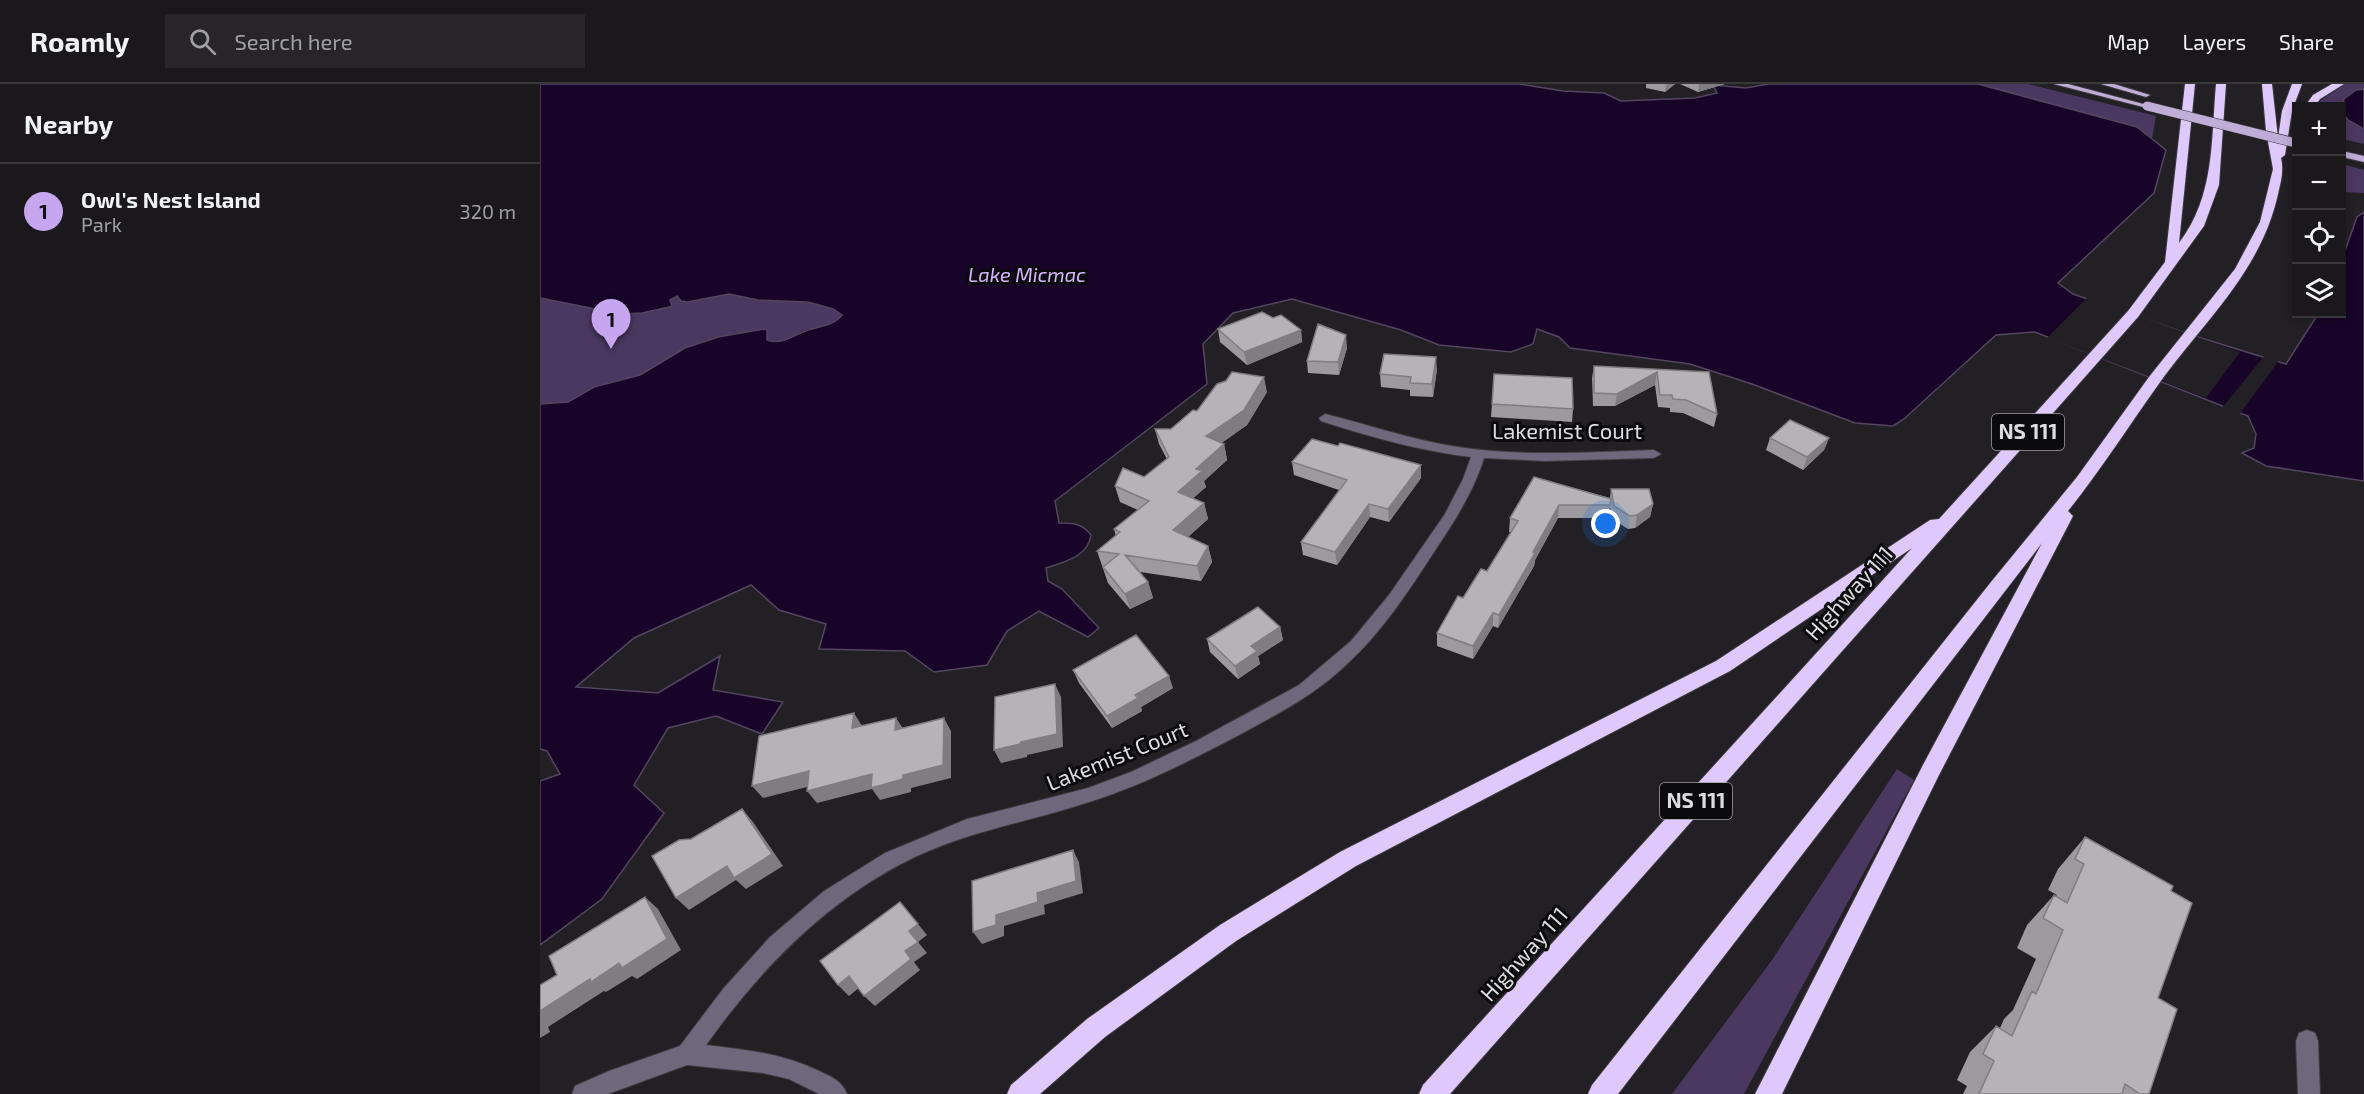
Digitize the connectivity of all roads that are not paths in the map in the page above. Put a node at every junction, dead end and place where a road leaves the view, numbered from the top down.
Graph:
1 (2058, 84) edge
2 (2105, 84) edge
3 (2190, 84) edge
4 (2221, 84) edge
5 (2267, 84) edge
6 (2297, 84) edge
7 (2339, 84) edge
8 (2313, 102) edge
9 (2292, 132) edge
10 (2292, 141) edge
11 (2292, 142) edge
12 (2348, 150) edge
13 (2364, 150) edge
14 (2364, 159) edge
15 (2278, 169) junction
16 (2171, 263) junction
17 (1325, 418) dead end
18 (1479, 454) junction
19 (1654, 454) dead end
20 (2083, 481) junction
21 (1960, 508) junction
22 (2307, 1041) dead end
23 (687, 1054) junction
24 (583, 1094) edge
25 (836, 1094) edge
26 (1020, 1094) edge
27 (1432, 1094) edge
28 (1601, 1094) edge
29 (1768, 1094) edge
30 (2309, 1094) edge

1 - 11 main road, bridge
2 - 9 main road
3 - 16 highway
4 - 16 highway, Highway 111 / NS 111
5 - 15 highway, NS 111
6 - 15 highway
7 - 8 highway
10 - 15 highway
12 - 13 main road
12 - 14 main road
15 - 20 highway, NS 111
16 - 21 highway, Highway 111 / NS 111
17 - 18 street, Lakemist Court
18 - 19 street, Lakemist Court
18 - 23 street, Lakemist Court
20 - 28 highway, NS 111
20 - 29 highway
21 - 26 highway
21 - 27 highway, Highway 111 / NS 111
22 - 30 street
23 - 24 street
23 - 25 street

